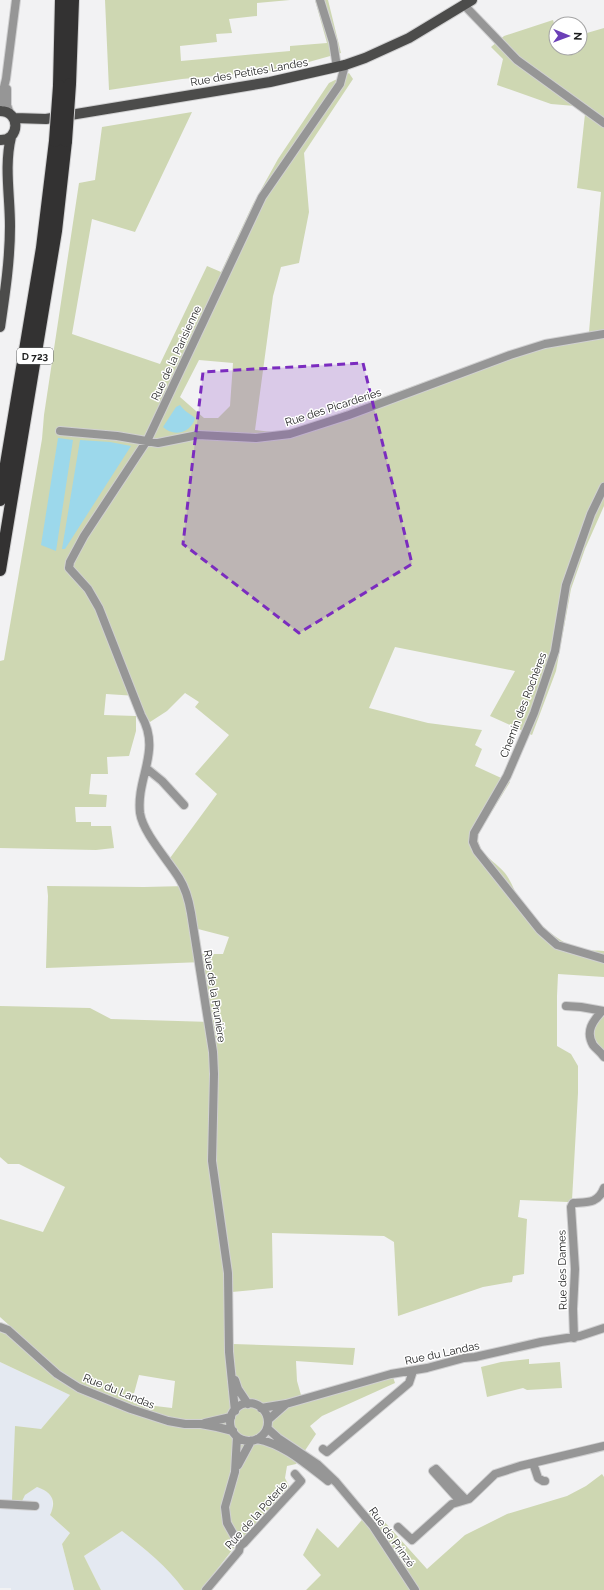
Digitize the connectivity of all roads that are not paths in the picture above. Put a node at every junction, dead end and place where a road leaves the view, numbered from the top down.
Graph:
1 (16, 0) edge
2 (61, 0) edge
3 (73, 0) edge
4 (320, 0) edge
5 (468, 3) edge
6 (341, 66) junction
7 (6, 79) junction
8 (64, 85) junction
9 (0, 103) edge
10 (0, 112) edge
11 (12, 116) junction
12 (46, 119) junction
13 (604, 123) edge
14 (13, 133) junction
15 (0, 140) edge
16 (60, 141) junction
17 (0, 145) edge
18 (8, 175) junction
19 (0, 327) edge
20 (604, 334) edge
21 (60, 431) dead end
22 (146, 441) junction
23 (604, 486) edge
24 (0, 500) edge
25 (0, 570) edge
26 (115, 648) joint
27 (146, 768) junction
28 (184, 805) dead end
29 (604, 959) edge
30 (566, 1006) dead end
31 (603, 1011) edge
32 (604, 1057) edge
33 (604, 1188) edge
34 (0, 1322) edge
35 (4, 1328) edge
36 (604, 1328) edge
37 (574, 1338) junction
38 (231, 1368) junction
39 (413, 1371) junction
40 (248, 1404) junction
41 (286, 1404) junction
42 (261, 1408) junction
43 (233, 1414) junction
44 (201, 1424) junction
45 (267, 1424) junction
46 (235, 1434) junction
47 (254, 1440) junction
48 (604, 1446) edge
49 (323, 1449) dead end
50 (533, 1463) junction
51 (234, 1472) junction
52 (295, 1474) dead end
53 (545, 1480) dead end
54 (349, 1498) junction
55 (0, 1504) edge
56 (35, 1506) dead end
57 (398, 1527) dead end
58 (240, 1546) junction
59 (206, 1590) edge
60 (415, 1590) edge

1 - 7 street
2 - 8 highway, D 723
3 - 8 highway, D 723
4 - 6 street
5 - 6 main road, Rue des Petites Landes
5 - 13 street
6 - 12 main road, Rue des Petites Landes
6 - 22 street, Rue de la Parisienne
7 - 9 street
7 - 11 street
8 - 16 highway, D 723, bridge
10 - 11 main road, Rue des Petites Landes
11 - 12 main road, Rue des Petites Landes
11 - 14 main road
12 - 14 main road
14 - 15 main road
14 - 18 main road
16 - 24 highway, D 723
16 - 25 highway, D 723
17 - 18 main road
18 - 19 main road
20 - 22 street, Rue des Picarderies
21 - 22 street, Rue des Picarderies
22 - 26 street, Rue de la Parisienne
23 - 29 street, Chemin des Rochères
26 - 27 street, Rue de la Prunière
27 - 28 street
27 - 38 street, Rue de la Prunière
30 - 31 street
31 - 32 street
33 - 37 street, Rue des Dames
34 - 35 street, Rue du Landas
35 - 44 street, Rue du Landas
36 - 37 street, Rue du Landas
37 - 39 street, Rue du Landas
38 - 40 street, Rue de la Prunière
38 - 43 street, Rue de la Prunière
39 - 41 street, Rue du Landas
39 - 49 street
40 - 42 street
40 - 43 street
41 - 42 street, Rue du Landas
41 - 45 street, Rue du Landas
42 - 45 street
43 - 44 street, Rue du Landas
43 - 46 street
44 - 46 street, Rue du Landas
45 - 47 street
45 - 54 street, Rue de Prinzé
46 - 47 street
46 - 51 street
47 - 51 street
47 - 54 street, Rue de Prinzé
48 - 50 street
50 - 53 street
50 - 57 street
51 - 58 street
52 - 58 street, Rue de la Poterie
54 - 60 street, Rue de Prinzé
55 - 56 street
58 - 59 street, Rue de la Poterie

